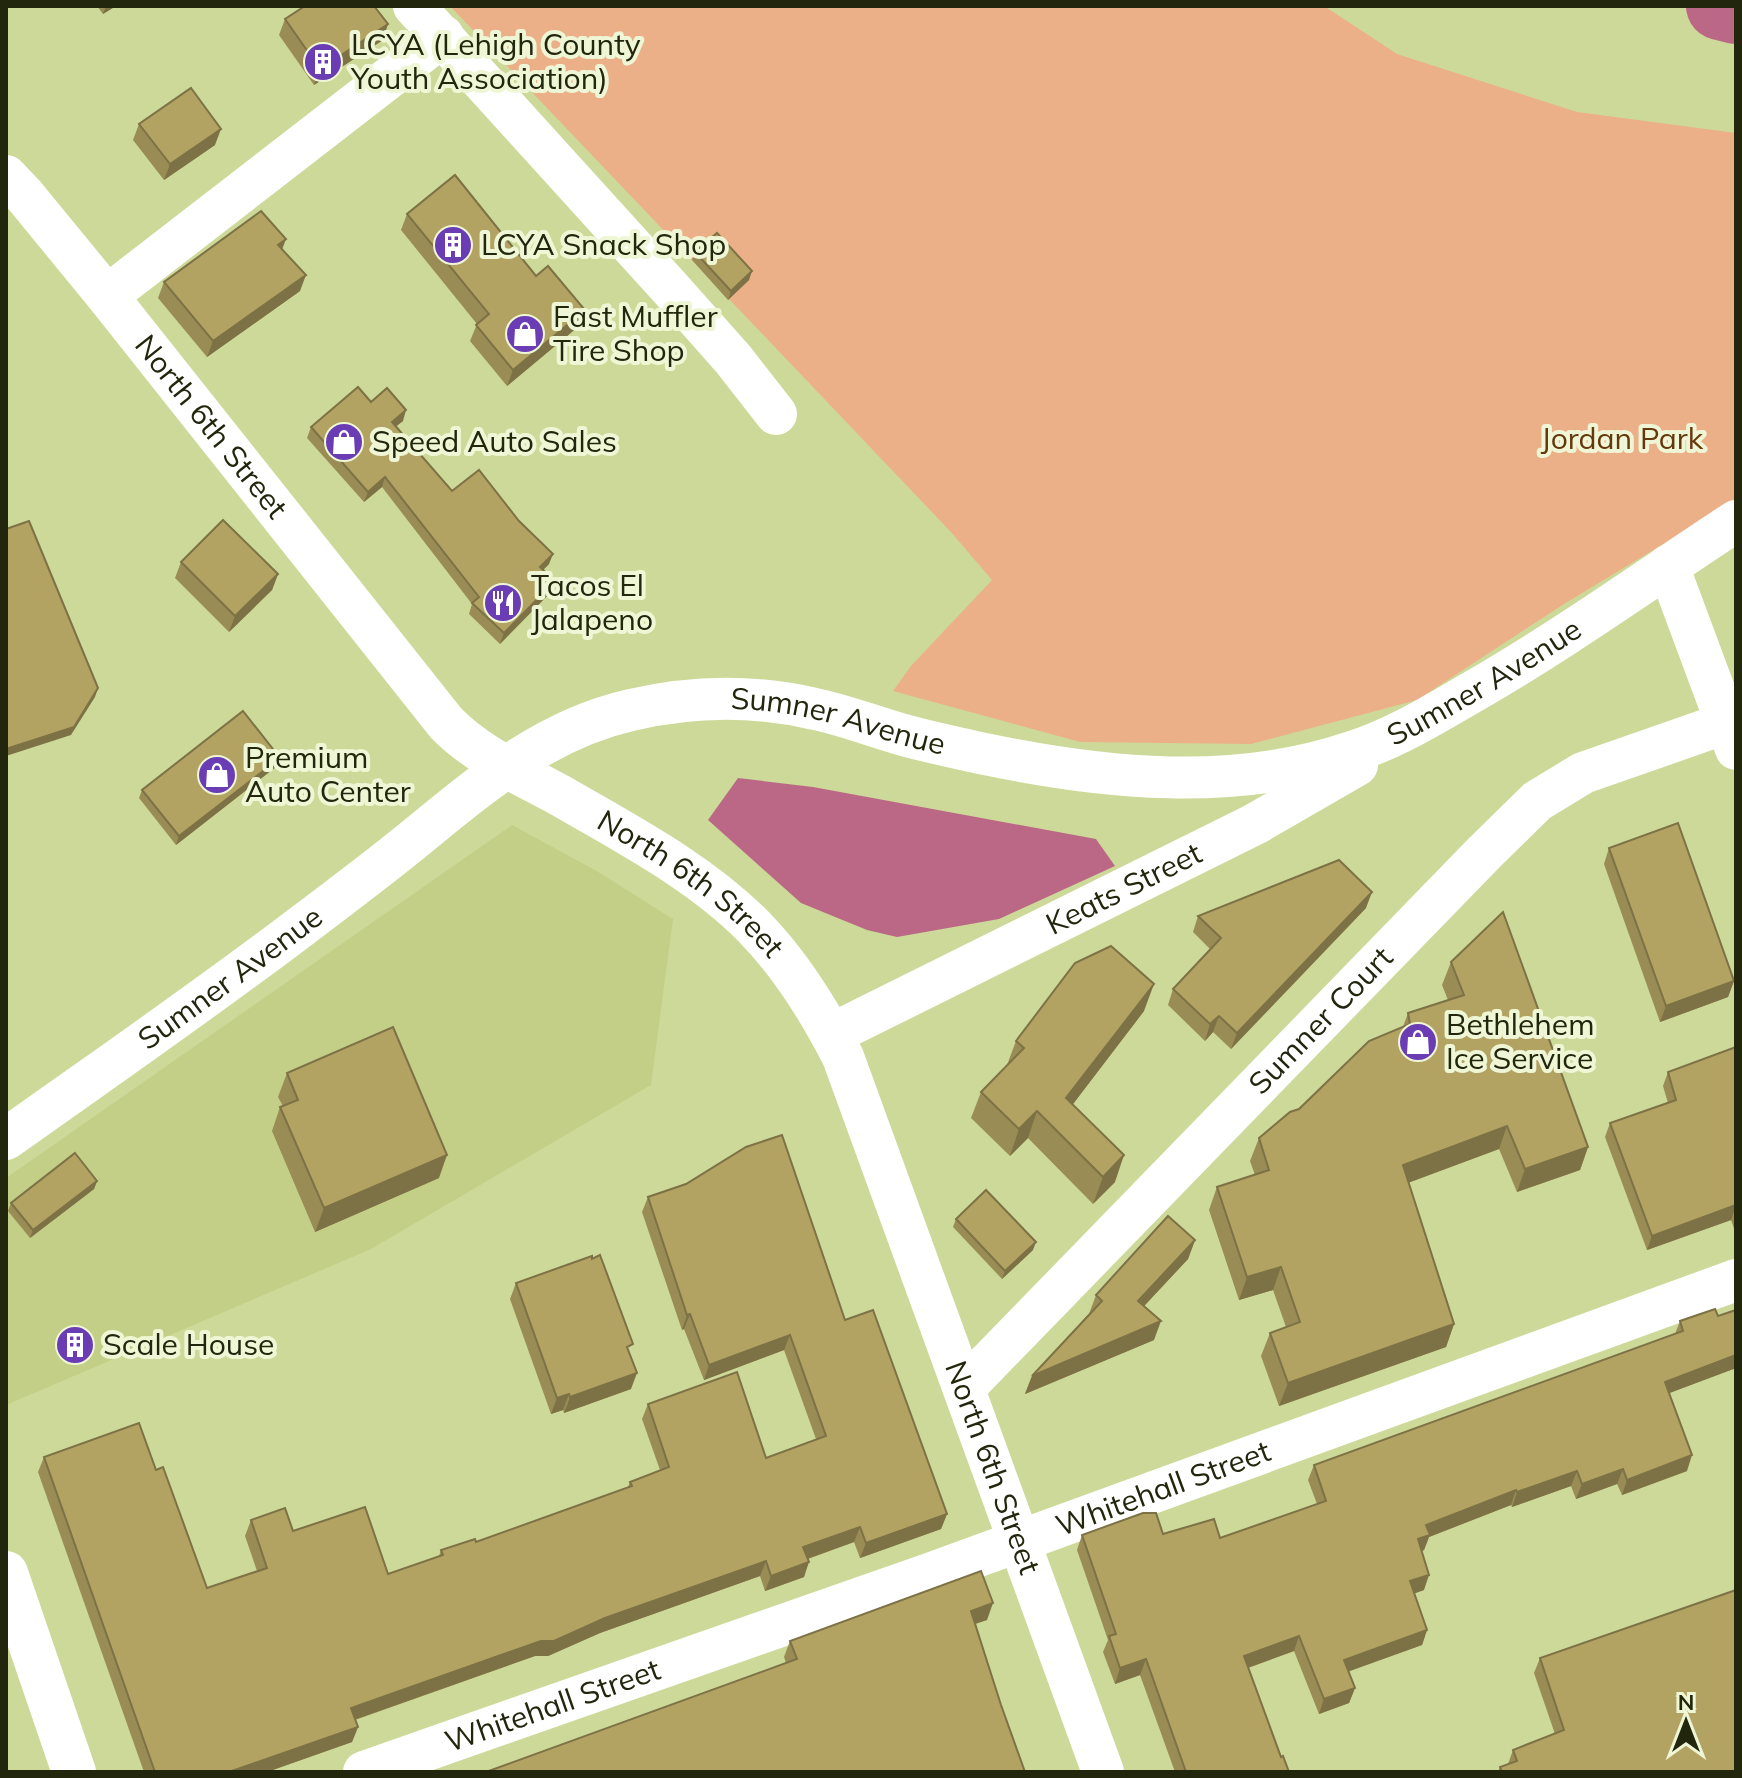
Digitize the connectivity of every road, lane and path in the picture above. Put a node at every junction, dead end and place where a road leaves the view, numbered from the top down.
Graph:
1 (414, 6) edge
2 (443, 36) junction
3 (6, 176) edge
4 (107, 296) junction
5 (776, 414) dead end
6 (1736, 521) edge
7 (1668, 566) junction
8 (1409, 729) junction
9 (1731, 736) edge
10 (504, 766) junction
11 (832, 1034) junction
12 (6, 1139) edge
13 (1736, 1280) edge
14 (964, 1388) junction
15 (1019, 1540) junction
16 (6, 1573) edge
17 (74, 1772) edge
18 (364, 1772) edge
19 (1103, 1772) edge

1 - 2 street
2 - 4 street
2 - 5 street
3 - 4 street, North 6th Street
4 - 10 street, North 6th Street
6 - 7 street, Sumner Avenue
7 - 8 street, Sumner Avenue
7 - 9 street
8 - 10 street, Sumner Avenue
8 - 11 street, Keats Street
9 - 14 street, Sumner Court
10 - 11 street, North 6th Street
10 - 12 street, Sumner Avenue
11 - 14 street, North 6th Street
13 - 15 street, Whitehall Street
14 - 15 street, North 6th Street
15 - 18 street, Whitehall Street
15 - 19 street, North 6th Street
16 - 17 main road

